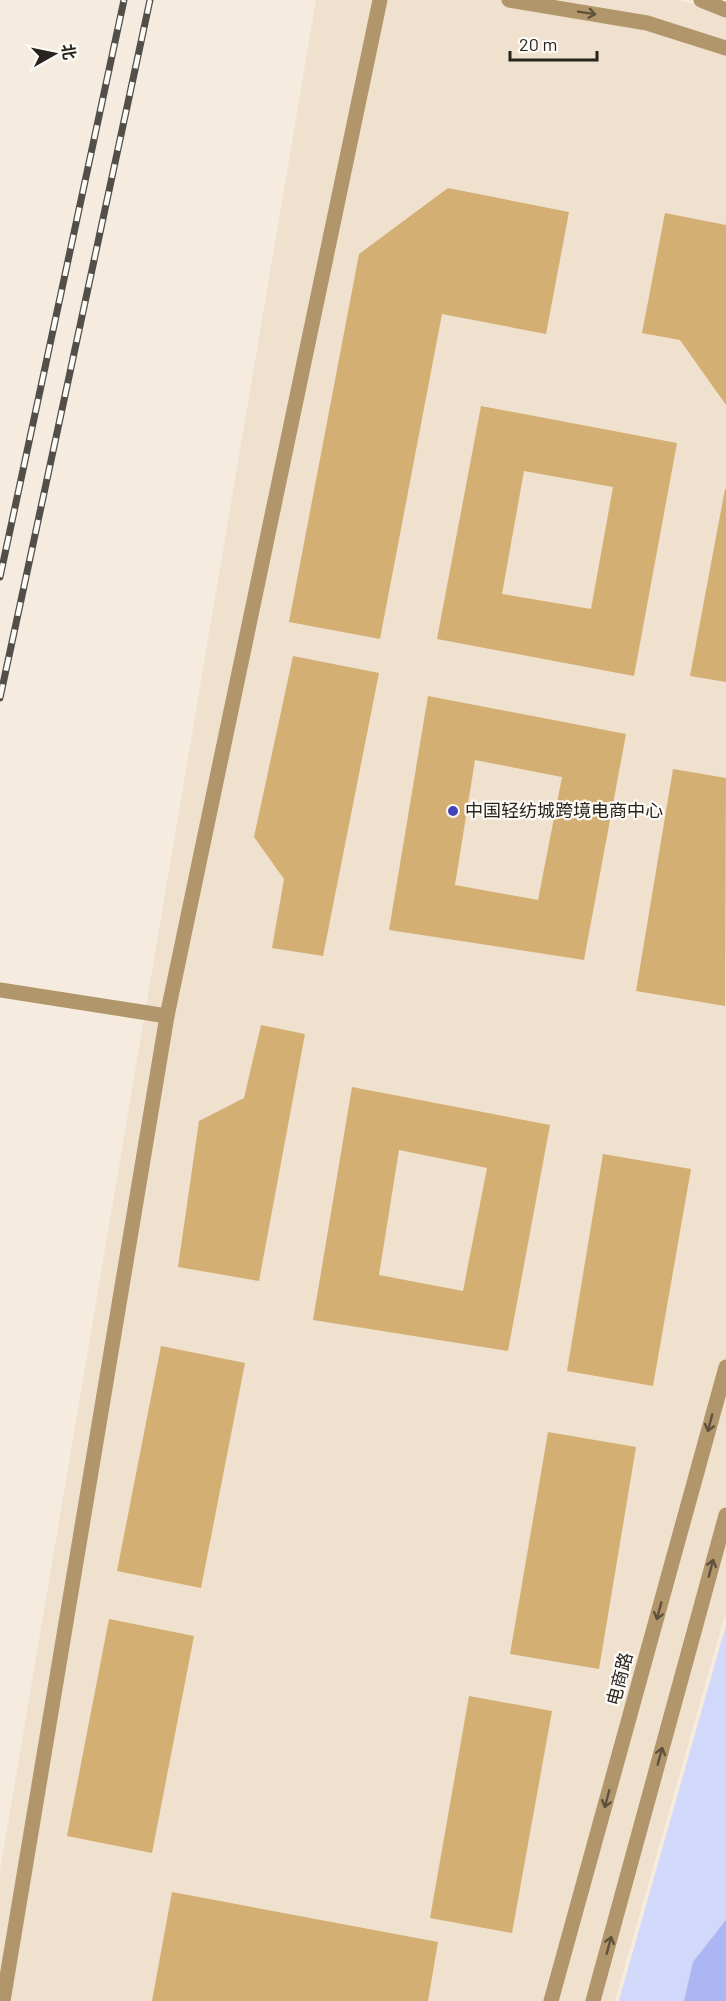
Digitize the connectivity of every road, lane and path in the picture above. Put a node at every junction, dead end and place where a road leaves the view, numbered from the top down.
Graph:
1 (380, 0) edge
2 (508, 0) edge
3 (701, 0) edge
4 (726, 10) edge
5 (726, 48) edge
6 (0, 990) edge
7 (167, 1016) junction
8 (726, 1366) edge
9 (726, 1515) edge
10 (3, 2001) edge
11 (551, 2001) edge
12 (593, 2001) edge

1 - 7 street
2 -> 5 street
3 - 4 street
6 - 7 street
7 - 10 street
8 -> 11 street, 电商路
12 -> 9 street

